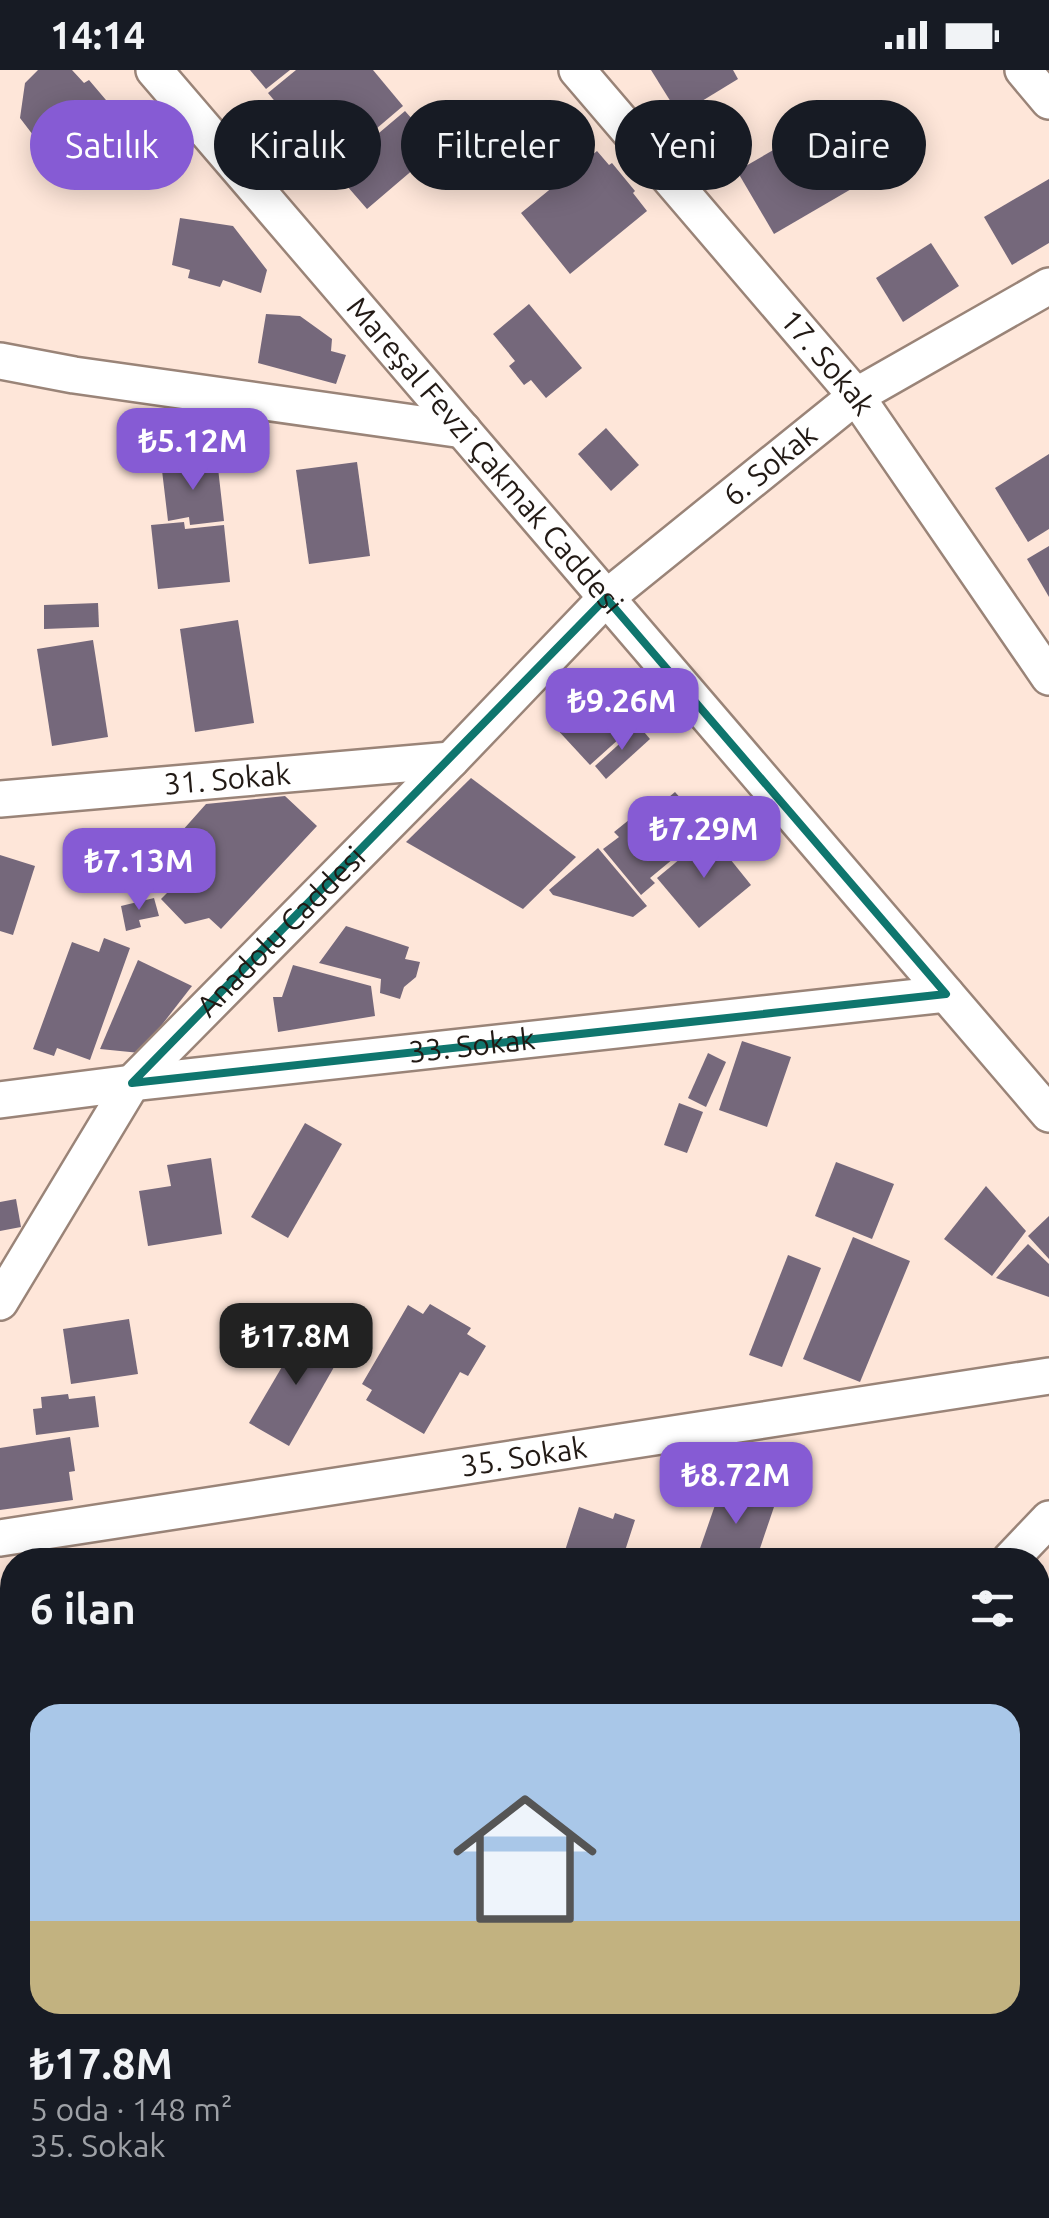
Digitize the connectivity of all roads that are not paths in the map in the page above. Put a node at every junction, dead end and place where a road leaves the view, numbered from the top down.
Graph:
1 (154, 70) edge
2 (577, 70) edge
3 (1023, 70) edge
4 (1049, 101) edge
5 (1049, 286) edge
6 (0, 361) edge
7 (856, 396) junction
8 (462, 430) junction
9 (606, 598) junction
10 (1049, 677) edge
11 (451, 760) junction
12 (0, 799) edge
13 (946, 994) junction
14 (132, 1083) junction
15 (0, 1100) edge
16 (1049, 1114) edge
17 (0, 1302) edge
18 (1049, 1376) edge
19 (1049, 1520) edge
20 (0, 1538) edge
21 (1022, 1548) edge

1 - 8 street, Mareşal Fevzi Çakmak Caddesi
2 - 7 street, 17. Sokak
3 - 4 street
5 - 7 street, 6. Sokak
6 - 8 street
7 - 9 street, 6. Sokak
7 - 10 street, 17. Sokak
8 - 9 street, Mareşal Fevzi Çakmak Caddesi
9 - 11 street, Anadolu Caddesi
9 - 13 street, Mareşal Fevzi Çakmak Caddesi
11 - 12 street, 31. Sokak
11 - 14 street, Anadolu Caddesi
13 - 14 street, 33. Sokak
13 - 16 street, Mareşal Fevzi Çakmak Caddesi
14 - 15 street, 33. Sokak
14 - 17 street, Anadolu Caddesi
18 - 20 street, 35. Sokak
19 - 21 street

